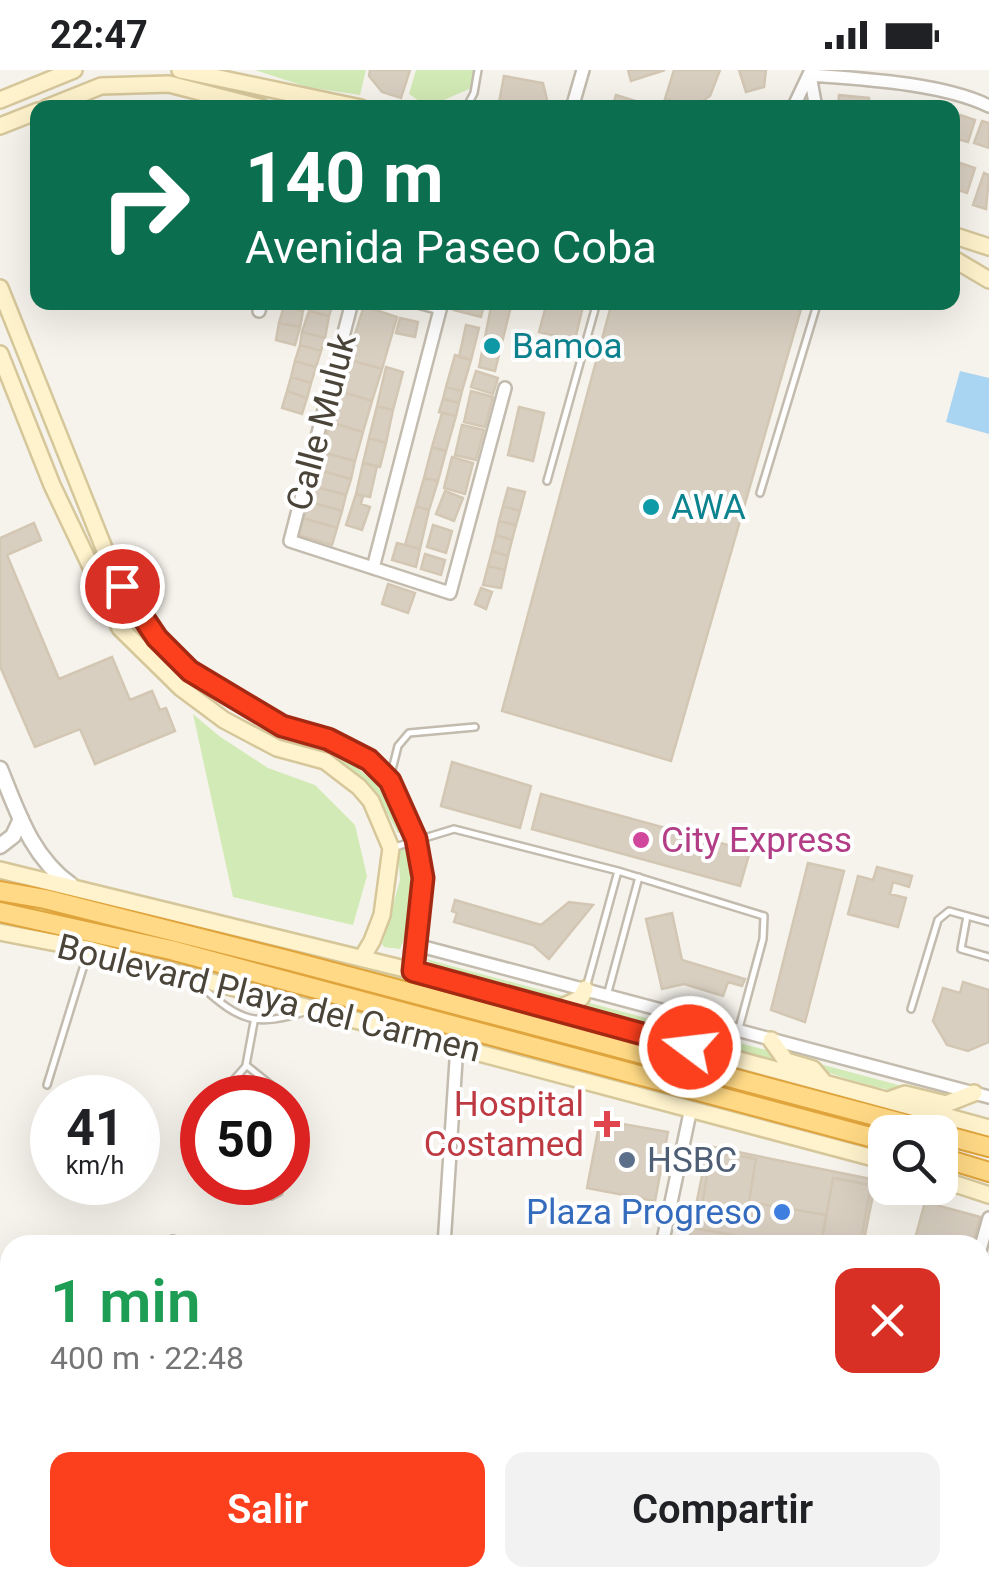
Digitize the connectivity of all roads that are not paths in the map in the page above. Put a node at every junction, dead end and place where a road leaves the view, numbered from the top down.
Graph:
1 (74, 70) edge
2 (180, 70) edge
3 (478, 70) edge
4 (583, 70) edge
5 (810, 72) edge
6 (0, 100) edge
7 (66, 100) edge
8 (232, 100) edge
9 (323, 100) edge
10 (470, 100) edge
11 (574, 100) edge
12 (795, 100) edge
13 (815, 100) edge
14 (989, 106) edge
15 (30, 114) edge
16 (0, 126) edge
17 (960, 238) edge
18 (989, 246) edge
19 (960, 263) edge
20 (989, 280) edge
21 (0, 288) edge
22 (350, 310) edge
23 (440, 310) edge
24 (595, 310) edge
25 (815, 310) edge
26 (0, 354) edge
27 (506, 388) dead end
28 (547, 481) dead end
29 (760, 493) dead end
30 (373, 568) junction
31 (246, 704) junction
32 (224, 720) junction
33 (475, 727) dead end
34 (0, 768) edge
35 (390, 781) junction
36 (21, 820) junction
37 (416, 839) junction
38 (0, 846) edge
39 (391, 848) junction
40 (0, 870) edge
41 (618, 870) junction
42 (639, 877) junction
43 (71, 885) junction
44 (0, 892) edge
45 (0, 912) edge
46 (966, 916) junction
47 (989, 922) edge
48 (0, 932) edge
49 (88, 949) junction
50 (417, 954) junction
51 (989, 956) edge
52 (362, 958) junction
53 (413, 971) junction
54 (190, 975) junction
55 (585, 989) junction
56 (607, 995) junction
57 (315, 1009) junction
58 (912, 1009) dead end
59 (553, 1010) junction
60 (254, 1022) junction
61 (738, 1030) junction
62 (770, 1040) junction
63 (457, 1046) junction
64 (246, 1066) junction
65 (50, 1075) edge
66 (238, 1075) edge
67 (258, 1075) edge
68 (826, 1084) junction
69 (982, 1095) edge
70 (885, 1101) junction
71 (691, 1108) junction
72 (871, 1115) edge
73 (989, 1128) edge
74 (868, 1136) edge
75 (958, 1138) edge
76 (989, 1147) edge
77 (868, 1157) edge
78 (958, 1163) edge
79 (989, 1172) edge
80 (958, 1185) edge
81 (989, 1195) edge
82 (445, 1235) edge
83 (664, 1235) edge

1 - 6 main road
2 - 9 main road
3 - 10 lane
4 - 11 street
5 - 12 street
5 - 13 street
5 - 14 street
7 - 8 main road
15 - 16 main road
17 - 18 main road
19 - 20 main road
21 - 31 main road
22 - 30 street, Calle Muluk
23 - 30 street
24 - 28 lane
25 - 29 lane
26 - 32 main road
27 - 30 street
31 - 32 main road
31 - 35 main road
32 - 39 main road
33 - 35 lane
34 - 36 street
35 - 37 main road
36 - 38 street
36 - 43 street
37 - 39 lane
37 - 41 lane
37 - 50 main road
39 - 52 main road
40 - 43 main road, Boulevard Playa del Carmen
41 - 42 lane
41 - 55 lane
42 - 56 lane
42 - 61 lane
43 - 52 main road, Boulevard Playa del Carmen
44 - 72 highway
45 - 74 highway
46 - 47 lane
46 - 51 lane
46 - 58 lane
48 - 49 main road, Boulevard Playa del Carmen
49 - 54 main road, Boulevard Playa del Carmen
49 - 65 lane
50 - 53 main road
50 - 55 street
52 - 53 main road, Boulevard Playa del Carmen
53 - 59 main road, Boulevard Playa del Carmen
54 - 57 main road, Boulevard Playa del Carmen
54 - 60 lane
55 - 56 street
55 - 59 main road
56 - 61 street
57 - 60 lane
57 - 63 main road, Boulevard Playa del Carmen
59 - 68 main road, Boulevard Playa del Carmen
60 - 64 lane
61 - 62 street
62 - 68 main road
62 - 69 street
63 - 71 main road, Boulevard Playa del Carmen
63 - 82 street
64 - 66 lane
64 - 67 lane
68 - 70 main road, Boulevard Playa del Carmen
69 - 70 main road
70 - 73 main road, Boulevard Playa del Carmen
71 - 77 main road, Boulevard Playa del Carmen
71 - 83 street
75 - 76 highway
78 - 79 highway
80 - 81 main road

